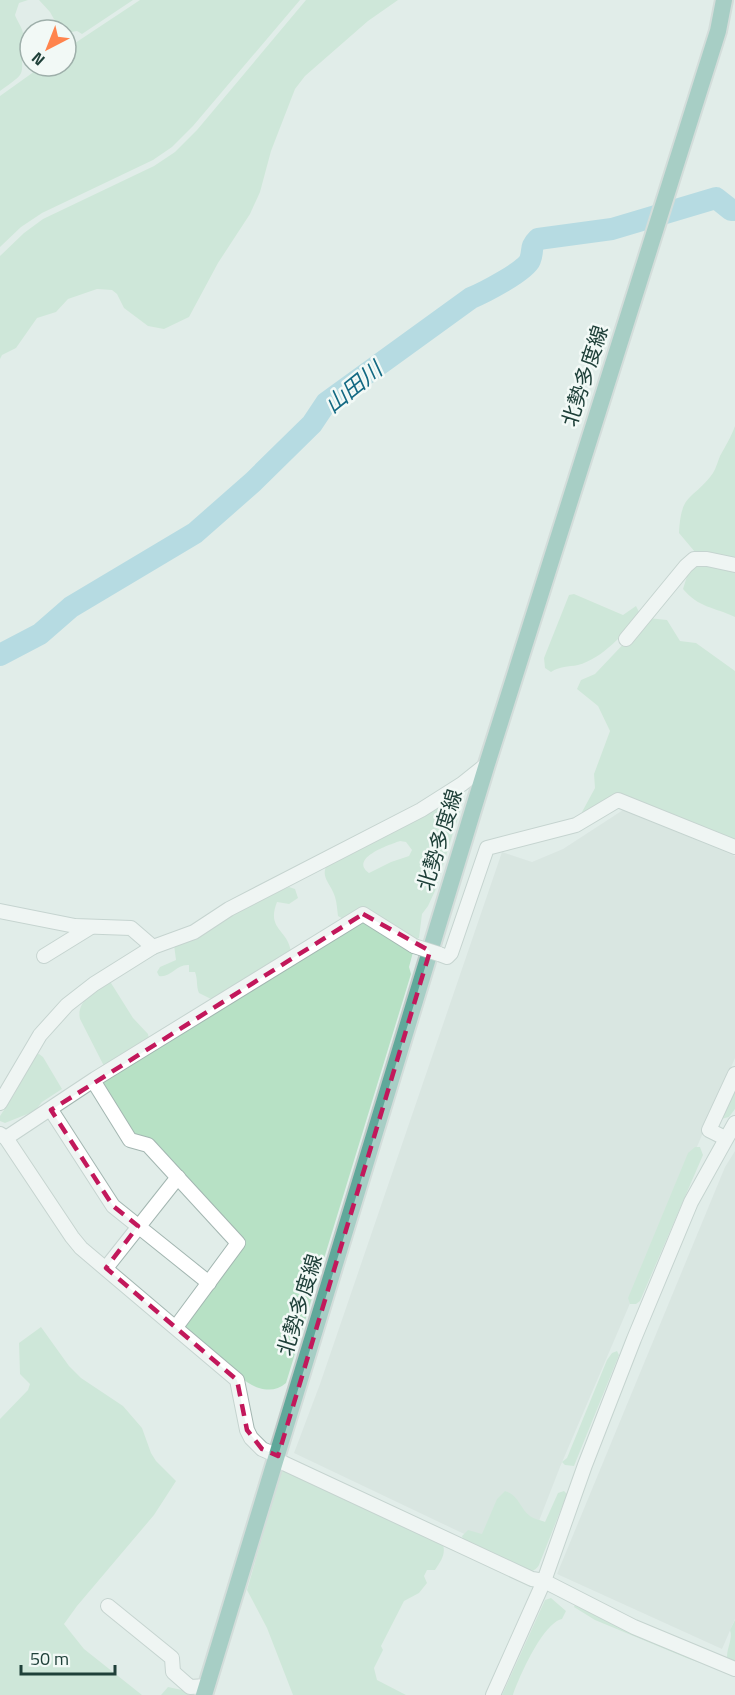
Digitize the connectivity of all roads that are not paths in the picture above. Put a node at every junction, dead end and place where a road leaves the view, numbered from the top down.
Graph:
1 (724, 0) edge
2 (735, 565) edge
3 (626, 639) dead end
4 (487, 764) junction
5 (735, 847) edge
6 (0, 911) edge
7 (92, 927) junction
8 (153, 947) junction
9 (44, 956) dead end
10 (735, 1074) edge
11 (94, 1082) junction
12 (0, 1102) edge
13 (51, 1110) junction
14 (735, 1123) edge
15 (3, 1136) edge
16 (725, 1138) junction
17 (178, 1177) junction
18 (138, 1226) junction
19 (106, 1268) junction
20 (209, 1283) junction
21 (176, 1327) junction
22 (278, 1458) junction
23 (544, 1581) junction
24 (108, 1606) dead end
25 (735, 1669) edge
26 (205, 1690) edge
27 (493, 1695) edge

1 - 4 main road, 北勢多度線
2 - 3 street
4 - 8 street
4 - 22 main road, 北勢多度線
5 - 11 street, bridge
6 - 7 street
7 - 8 street
7 - 9 street
8 - 12 street
10 - 16 street
11 - 13 street
11 - 17 street
13 - 15 street
13 - 18 street
14 - 16 street
15 - 19 street
16 - 23 street
17 - 18 street
17 - 20 street
18 - 19 street
18 - 20 street
19 - 21 street
20 - 21 street
21 - 22 street
22 - 23 street
22 - 26 main road, 北勢多度線
23 - 25 street
23 - 27 street
24 - 26 street

